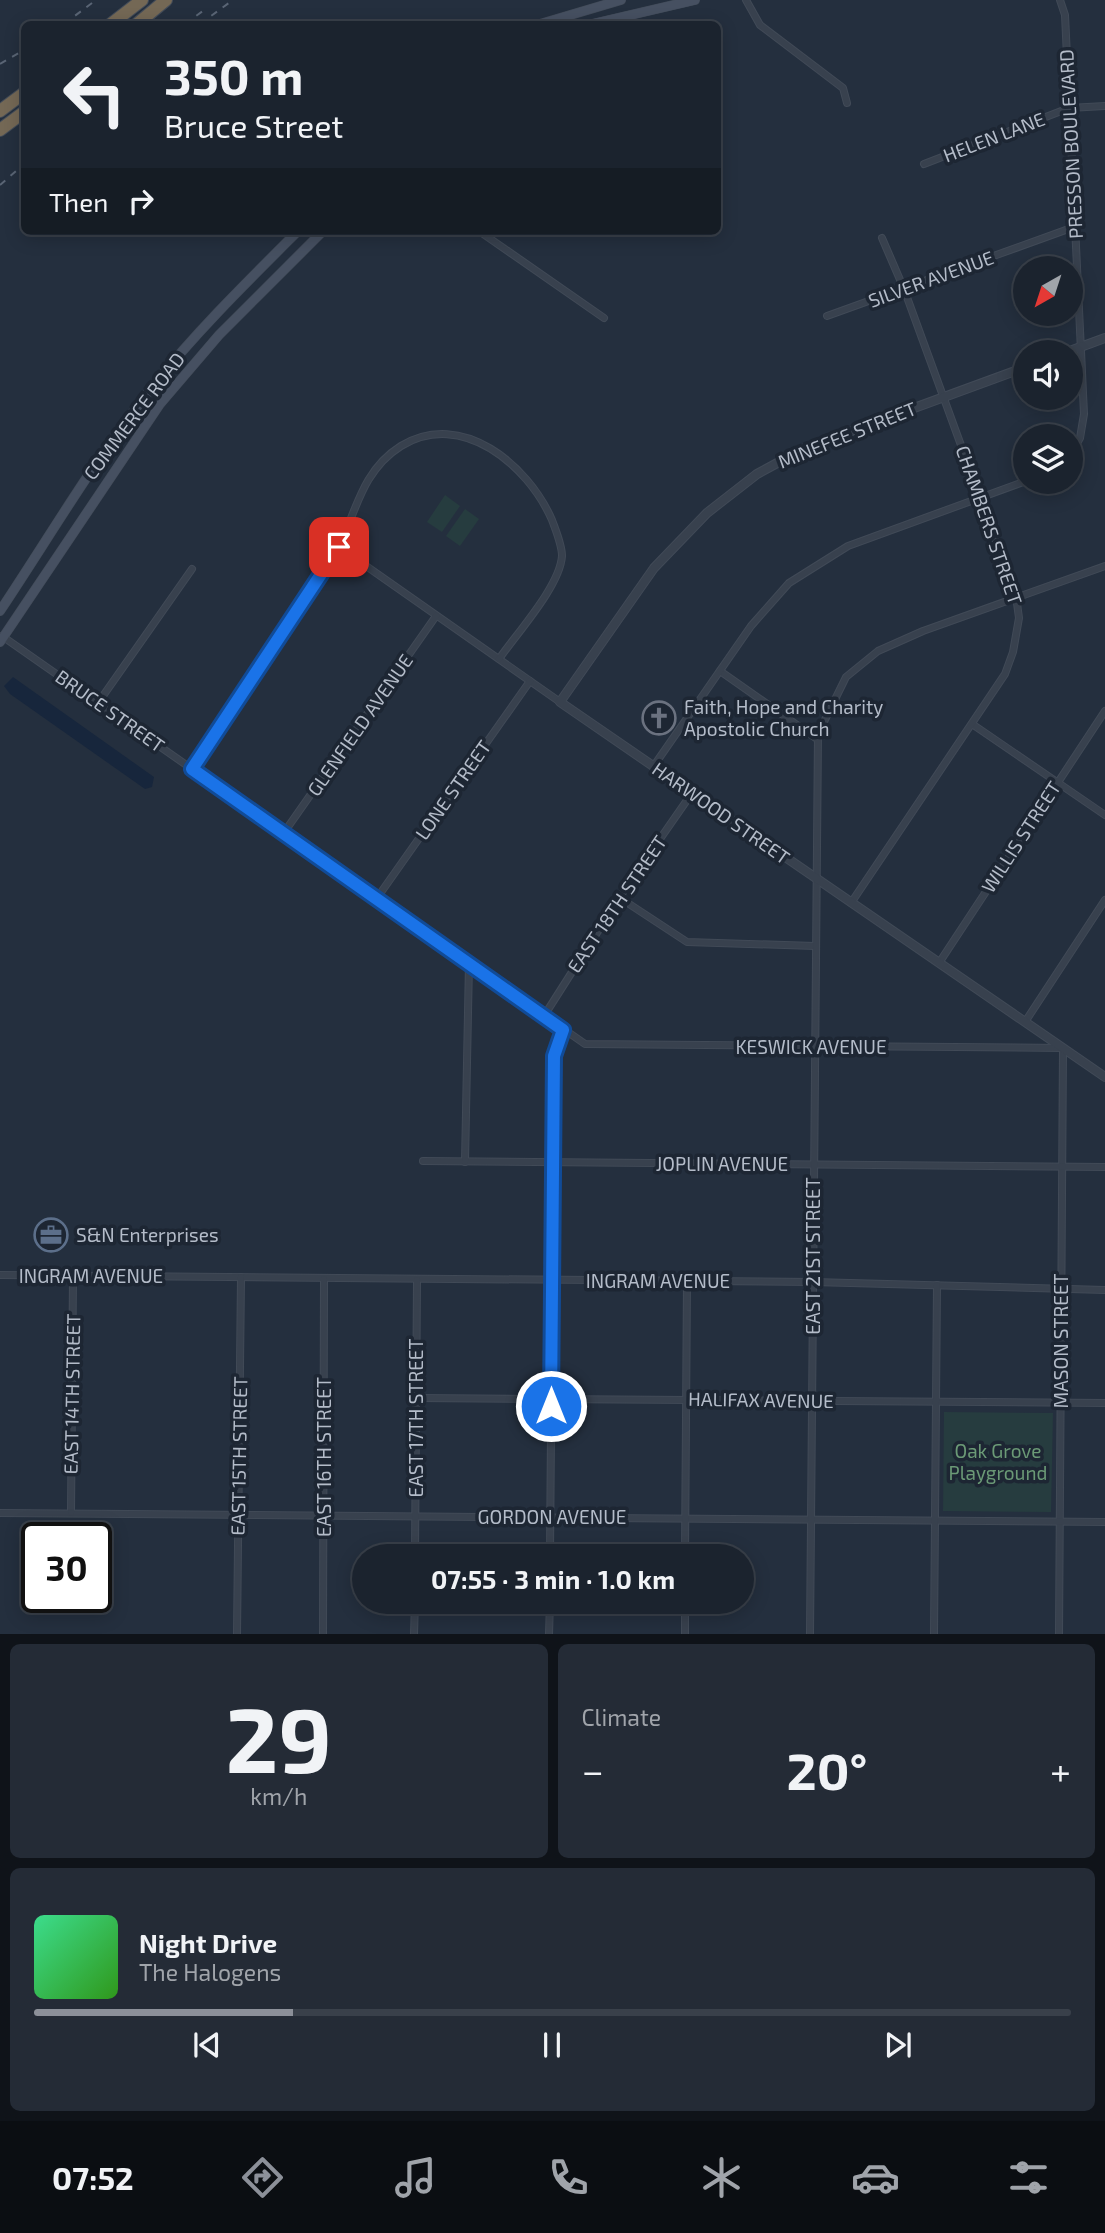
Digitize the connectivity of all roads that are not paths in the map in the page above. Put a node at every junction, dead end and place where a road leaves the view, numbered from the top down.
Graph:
1 (142, 0) edge
2 (166, 0) edge
3 (621, 0) edge
4 (695, 0) edge
5 (746, 0) edge
6 (1060, 0) edge
7 (115, 21) edge
8 (141, 21) edge
9 (550, 21) edge
10 (605, 21) edge
11 (21, 95) edge
12 (847, 103) dead end
13 (1105, 106) edge
14 (1069, 107) junction
15 (0, 111) edge
16 (21, 113) edge
17 (0, 130) edge
18 (924, 164) dead end
19 (1074, 228) junction
20 (295, 235) edge
21 (319, 235) edge
22 (485, 235) edge
23 (882, 238) dead end
24 (904, 289) junction
25 (827, 316) dead end
26 (604, 318) dead end
27 (1105, 338) edge
28 (1082, 340) edge
29 (1083, 346) edge
30 (1013, 372) edge
31 (944, 397) junction
32 (1013, 486) edge
33 (979, 498) junction
34 (339, 547) junction
35 (1105, 566) edge
36 (192, 569) dead end
37 (1016, 596) junction
38 (0, 611) edge
39 (436, 616) junction
40 (1, 638) edge
41 (499, 659) junction
42 (720, 671) junction
43 (530, 681) junction
44 (560, 702) junction
45 (98, 703) junction
46 (1105, 711) edge
47 (972, 724) junction
48 (817, 739) junction
49 (653, 766) junction
50 (192, 769) junction
51 (1057, 783) junction
52 (692, 793) junction
53 (1105, 816) edge
54 (284, 834) junction
55 (816, 878) junction
56 (377, 898) junction
57 (620, 898) junction
58 (1105, 900) edge
59 (851, 903) junction
60 (815, 946) junction
61 (469, 963) junction
62 (939, 963) junction
63 (544, 1016) junction
64 (1025, 1022) junction
65 (563, 1030) junction
66 (814, 1047) junction
67 (1063, 1048) junction
68 (1105, 1077) edge
69 (422, 1161) dead end
70 (465, 1162) junction
71 (553, 1163) junction
72 (813, 1164) junction
73 (1062, 1167) junction
74 (1105, 1167) edge
75 (0, 1275) edge
76 (73, 1276) junction
77 (241, 1277) junction
78 (324, 1279) junction
79 (417, 1280) junction
80 (552, 1280) junction
81 (687, 1281) junction
82 (813, 1282) junction
83 (937, 1285) junction
84 (1062, 1289) junction
85 (1105, 1290) edge
86 (417, 1398) junction
87 (551, 1398) junction
88 (687, 1400) junction
89 (811, 1401) junction
90 (936, 1402) junction
91 (1061, 1403) junction
92 (1105, 1403) edge
93 (0, 1513) edge
94 (71, 1513) junction
95 (239, 1516) junction
96 (324, 1516) junction
97 (415, 1516) junction
98 (550, 1517) junction
99 (686, 1518) junction
100 (810, 1520) junction
101 (935, 1520) junction
102 (1060, 1522) junction
103 (1105, 1522) edge
104 (415, 1544) edge
105 (550, 1544) edge
106 (685, 1544) edge
107 (415, 1614) edge
108 (550, 1614) edge
109 (685, 1614) edge
110 (237, 1634) edge
111 (323, 1634) edge
112 (414, 1634) edge
113 (549, 1634) edge
114 (685, 1634) edge
115 (810, 1634) edge
116 (934, 1634) edge
117 (1059, 1634) edge

1 - 7 highway
2 - 8 highway
3 - 9 main road
4 - 10 main road
5 - 12 street
6 - 14 street, PRESSON BOULEVARD
11 - 15 highway
13 - 14 street, HELEN LANE
14 - 18 street, HELEN LANE
14 - 19 street, PRESSON BOULEVARD
16 - 17 highway
19 - 24 street, SILVER AVENUE
19 - 28 street, PRESSON BOULEVARD
20 - 38 main road, COMMERCE ROAD
21 - 40 main road, COMMERCE ROAD
22 - 26 street
23 - 24 street, CHAMBERS STREET
24 - 25 street, SILVER AVENUE
24 - 31 street, CHAMBERS STREET
27 - 29 street
30 - 31 street, MINEFEE STREET
31 - 33 street, CHAMBERS STREET
31 - 44 street, MINEFEE STREET
32 - 33 street
33 - 37 street, CHAMBERS STREET
33 - 42 street
34 - 39 street, HARWOOD STREET
34 - 41 street
34 - 50 street
35 - 37 street
36 - 45 street
37 - 47 street, CHAMBERS STREET
37 - 48 street
39 - 41 street, HARWOOD STREET
39 - 54 street, GLENFIELD AVENUE
40 - 45 street, BRUCE STREET
41 - 43 street, HARWOOD STREET
42 - 48 street
42 - 49 street
43 - 44 street, HARWOOD STREET
43 - 56 street, LONE STREET
44 - 49 street, HARWOOD STREET
45 - 50 street, BRUCE STREET
46 - 51 street, WILLIS STREET
47 - 51 street
47 - 59 street, CHAMBERS STREET
48 - 55 street, EAST 21ST STREET
49 - 52 street, HARWOOD STREET
50 - 54 street, BRUCE STREET
51 - 53 street
51 - 62 street, WILLIS STREET
52 - 55 street, HARWOOD STREET
52 - 57 street, EAST 18TH STREET
54 - 56 street, BRUCE STREET
55 - 59 street, HARWOOD STREET
55 - 60 street, EAST 21ST STREET
56 - 61 street, BRUCE STREET
57 - 60 street
57 - 63 street, EAST 18TH STREET
58 - 64 street
59 - 62 street, HARWOOD STREET
60 - 66 street, EAST 21ST STREET
61 - 63 street, BRUCE STREET
61 - 70 street
62 - 64 street, HARWOOD STREET
63 - 65 street, BRUCE STREET
64 - 67 street, HARWOOD STREET
65 - 66 street, KESWICK AVENUE
65 - 71 street
66 - 67 street, KESWICK AVENUE
66 - 72 street, EAST 21ST STREET
67 - 68 street, HARWOOD STREET
67 - 73 street, MASON STREET
69 - 70 street, JOPLIN AVENUE
70 - 71 street, JOPLIN AVENUE
71 - 72 street, JOPLIN AVENUE
71 - 80 street
72 - 73 street, JOPLIN AVENUE
72 - 82 street, EAST 21ST STREET
73 - 74 street, JOPLIN AVENUE
73 - 84 street, MASON STREET
75 - 76 street, INGRAM AVENUE
76 - 77 street, INGRAM AVENUE
76 - 94 street, EAST 14TH STREET
77 - 78 street, INGRAM AVENUE
77 - 95 street, EAST 15TH STREET
78 - 79 street, INGRAM AVENUE
78 - 96 street, EAST 16TH STREET
79 - 80 street, INGRAM AVENUE
79 - 86 street, EAST 17TH STREET
80 - 81 street, INGRAM AVENUE
80 - 87 street
81 - 82 street, INGRAM AVENUE
81 - 88 street
82 - 83 street, INGRAM AVENUE
82 - 89 street, EAST 21ST STREET
83 - 84 street, INGRAM AVENUE
83 - 90 street
84 - 85 street, INGRAM AVENUE
84 - 91 street, MASON STREET
86 - 87 street, HALIFAX AVENUE
86 - 97 street, EAST 17TH STREET
87 - 88 street, HALIFAX AVENUE
87 - 98 street
88 - 89 street, HALIFAX AVENUE
88 - 99 street
89 - 90 street, HALIFAX AVENUE
89 - 100 street, EAST 21ST STREET
90 - 91 street, HALIFAX AVENUE
90 - 101 street
91 - 92 street, HALIFAX AVENUE
91 - 102 street, MASON STREET
93 - 94 street, GORDON AVENUE
94 - 95 street, GORDON AVENUE
95 - 96 street, GORDON AVENUE
95 - 110 street, EAST 15TH STREET
96 - 97 street, GORDON AVENUE
96 - 111 street, EAST 16TH STREET
97 - 98 street, GORDON AVENUE
97 - 104 street, EAST 17TH STREET
98 - 99 street, GORDON AVENUE
98 - 105 street
99 - 100 street, GORDON AVENUE
99 - 106 street
100 - 101 street, GORDON AVENUE
100 - 115 street, EAST 21ST STREET
101 - 102 street, GORDON AVENUE
101 - 116 street
102 - 103 street, GORDON AVENUE
102 - 117 street, MASON STREET
107 - 112 street
108 - 113 street
109 - 114 street

